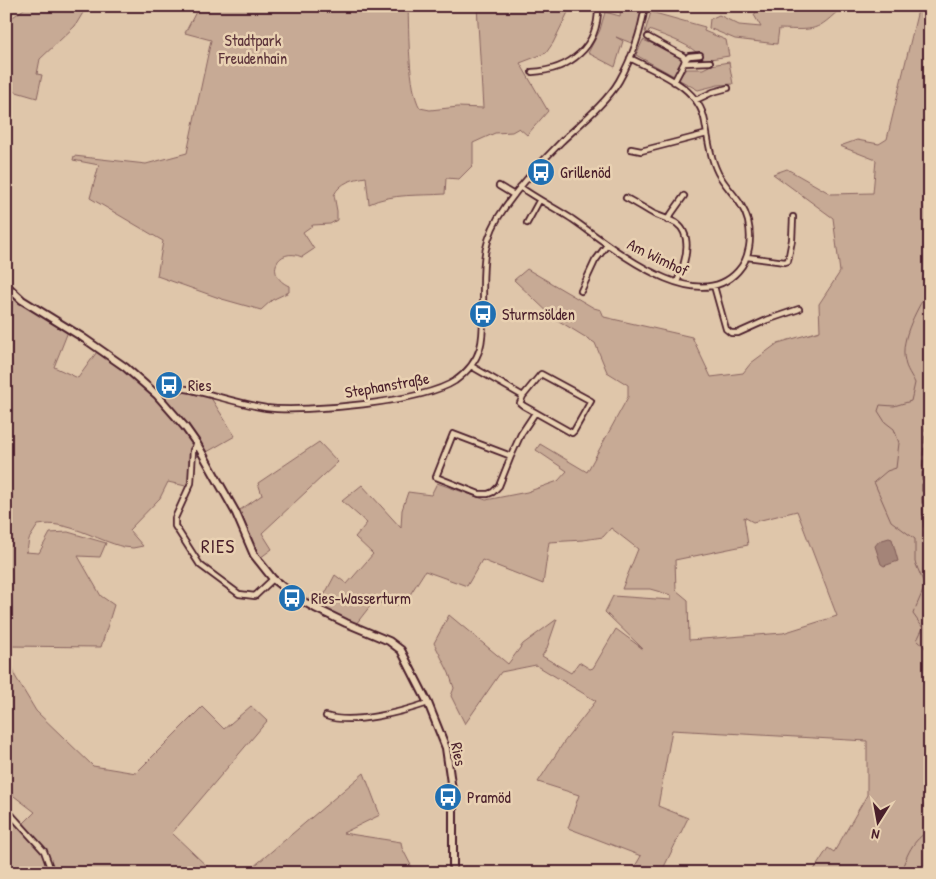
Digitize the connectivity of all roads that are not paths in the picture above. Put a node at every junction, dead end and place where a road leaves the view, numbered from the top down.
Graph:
1 (598, 6) edge
2 (645, 6) edge
3 (648, 37) dead end
4 (700, 55) dead end
5 (630, 58) junction
6 (684, 62) junction
7 (710, 62) dead end
8 (532, 72) dead end
9 (674, 82) junction
10 (728, 88) dead end
11 (696, 100) junction
12 (707, 134) junction
13 (631, 149) dead end
14 (499, 186) dead end
15 (520, 187) junction
16 (514, 195) junction
17 (684, 196) dead end
18 (626, 198) dead end
19 (539, 200) junction
20 (794, 217) dead end
21 (667, 220) junction
22 (527, 223) dead end
23 (607, 245) junction
24 (747, 257) junction
25 (677, 282) junction
26 (6, 285) edge
27 (714, 286) junction
28 (581, 291) dead end
29 (799, 309) dead end
30 (471, 366) junction
31 (157, 395) junction
32 (523, 396) junction
33 (535, 413) junction
34 (197, 444) junction
35 (511, 456) junction
36 (273, 579) junction
37 (428, 703) junction
38 (326, 716) dead end
39 (6, 809) edge
40 (52, 873) edge
41 (453, 873) edge

1 - 8 street
2 - 5 street, Stephanstraße
3 - 6 street
4 - 6 street
5 - 9 street
5 - 15 street, Stephanstraße
6 - 7 street
6 - 9 street
9 - 11 street
10 - 11 street
11 - 12 street
12 - 13 street
12 - 24 street
14 - 16 street
15 - 16 street, Stephanstraße
15 - 19 street, Am Wimhof
16 - 30 street, Stephanstraße
17 - 21 street
18 - 21 street
19 - 22 street
19 - 23 street, Am Wimhof
20 - 24 street
21 - 25 street
23 - 25 street, Am Wimhof
23 - 28 street, Am Wimhof
24 - 27 street, Am Wimhof
25 - 27 street, Am Wimhof
26 - 31 street, Ries
27 - 29 street
30 - 31 street, Stephanstraße
30 - 32 street
31 - 34 street, Ries
32 - 33 street
32 - 33 street
33 - 35 street
34 - 36 street, Ries
34 - 36 street
35 - 35 street
36 - 37 street, Ries
37 - 38 street
37 - 41 street, Ries
39 - 40 street

